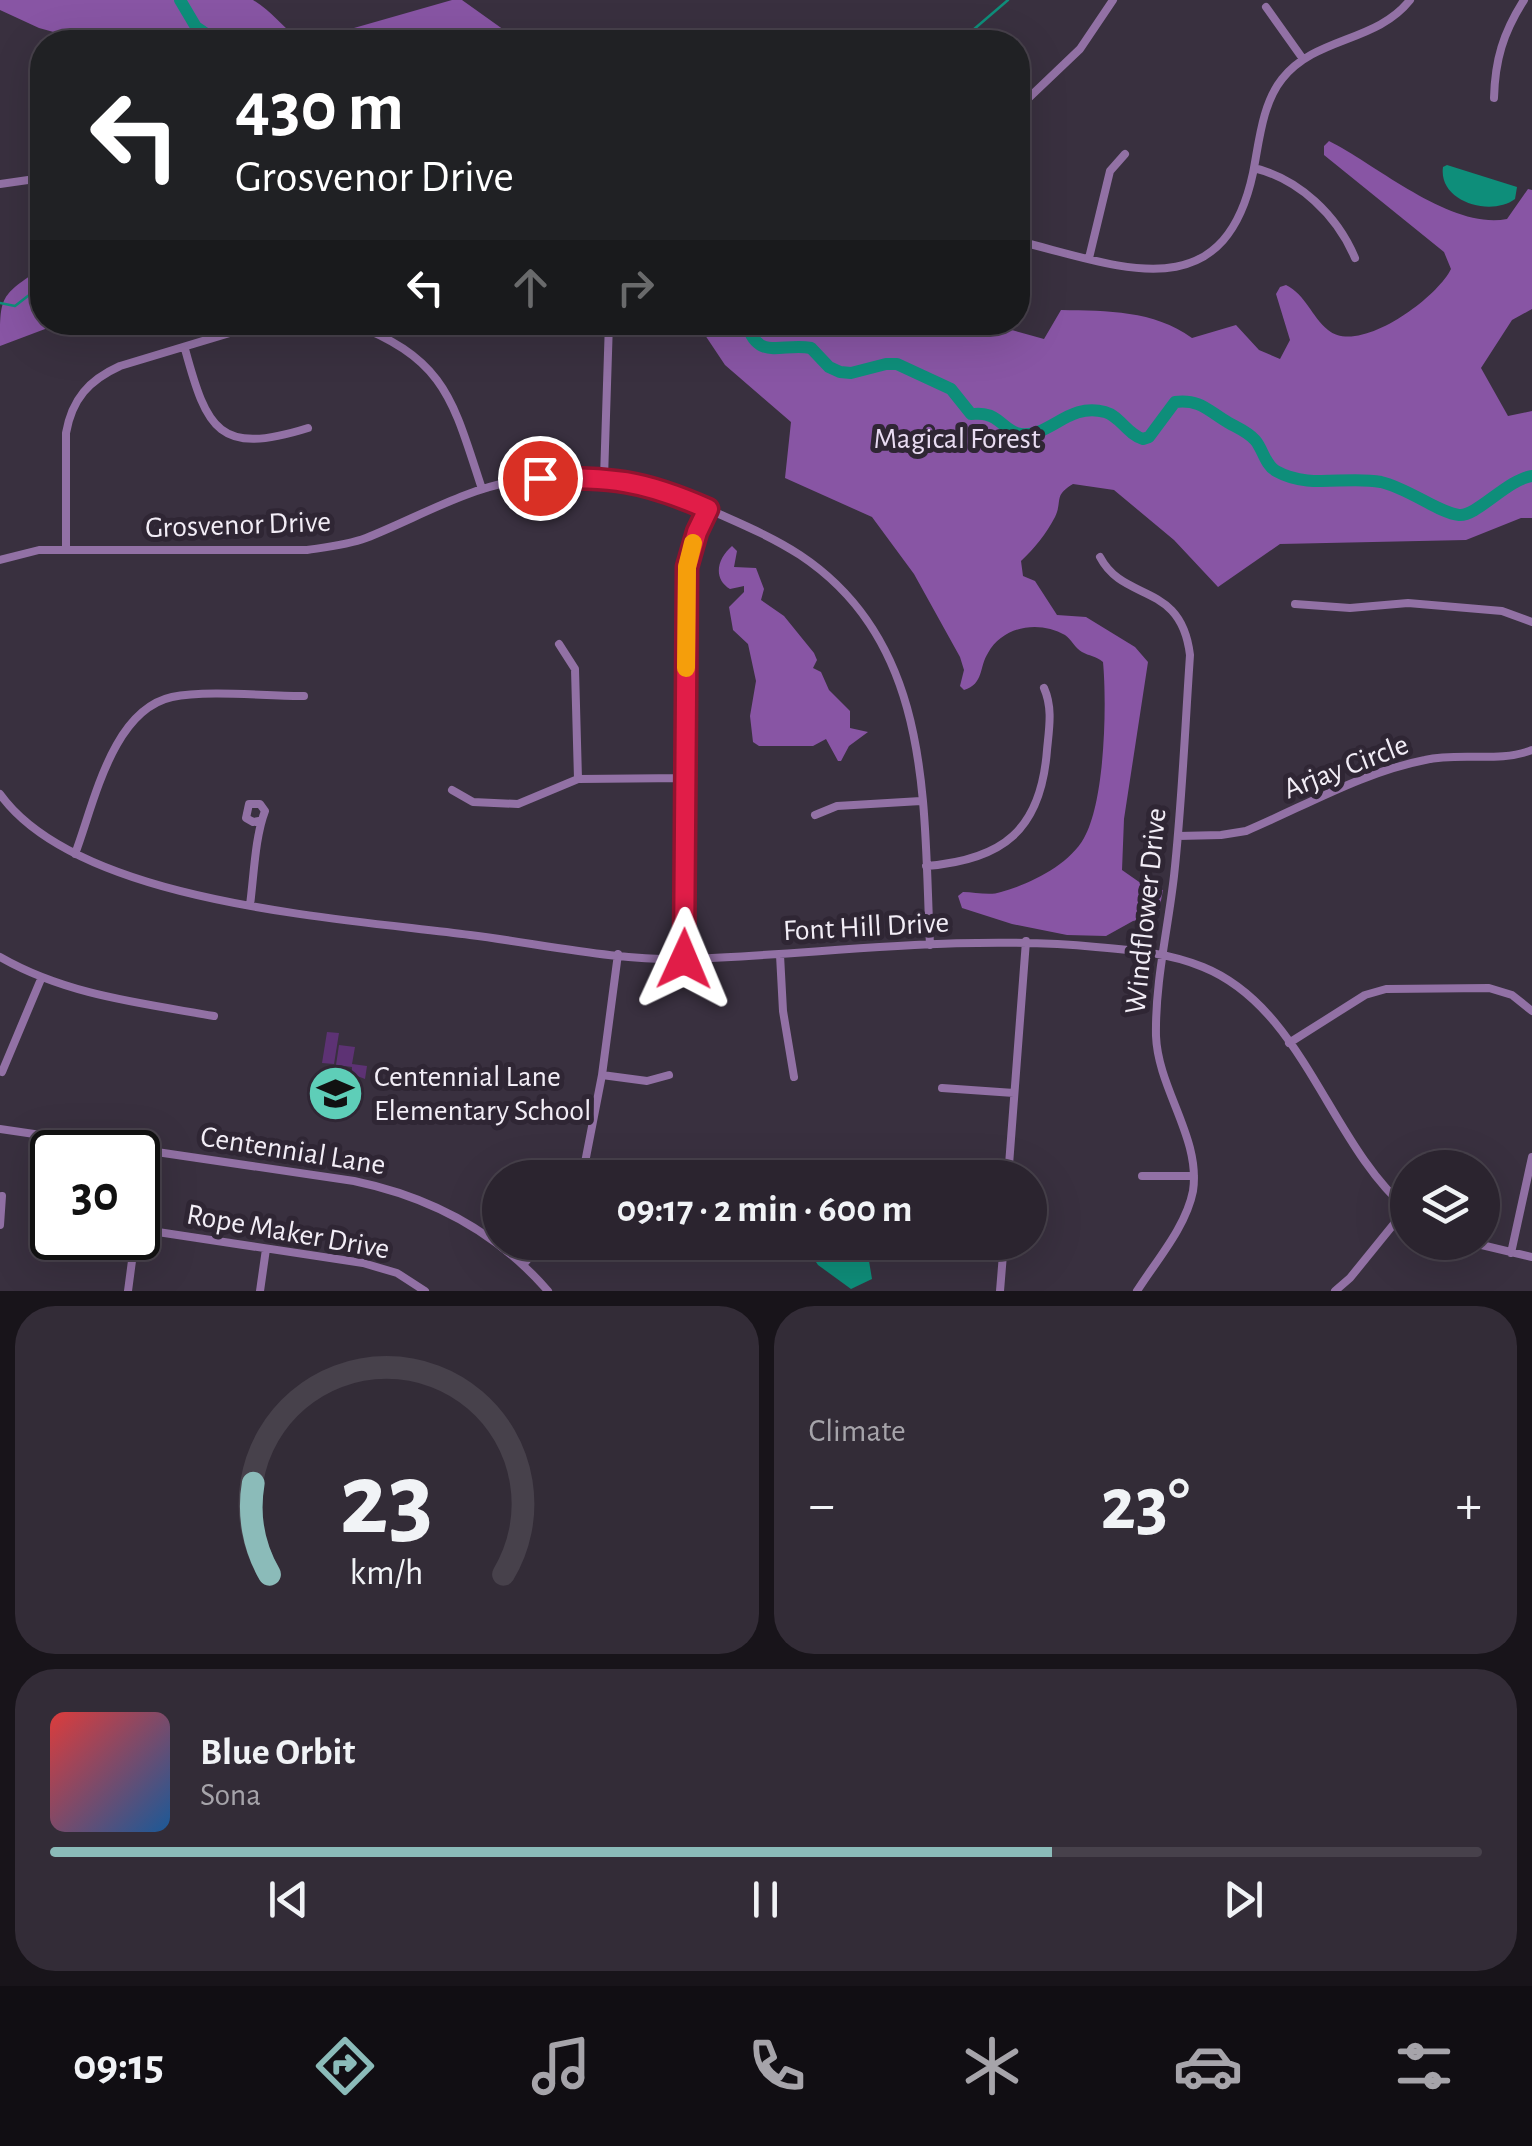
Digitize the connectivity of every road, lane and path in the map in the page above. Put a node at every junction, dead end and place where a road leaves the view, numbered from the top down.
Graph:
1 (1113, 0) edge
2 (1410, 0) edge
3 (1524, 0) edge
4 (1266, 7) dead end
5 (1303, 59) junction
6 (1030, 97) edge
7 (1494, 98) dead end
8 (1124, 154) dead end
9 (1254, 168) junction
10 (30, 180) edge
11 (0, 184) edge
12 (1030, 244) edge
13 (1090, 258) junction
14 (1355, 258) dead end
15 (227, 335) edge
16 (375, 335) edge
17 (609, 335) edge
18 (185, 349) junction
19 (308, 428) dead end
20 (604, 478) junction
21 (482, 489) junction
22 (708, 509) junction
23 (66, 550) junction
24 (1100, 557) dead end
25 (0, 560) edge
26 (1295, 604) dead end
27 (1532, 622) edge
28 (559, 644) dead end
29 (1044, 688) dead end
30 (304, 696) dead end
31 (1532, 750) edge
32 (686, 778) junction
33 (578, 779) junction
34 (452, 790) dead end
35 (0, 794) edge
36 (921, 800) junction
37 (815, 815) dead end
38 (259, 821) dead end
39 (1178, 836) junction
40 (74, 854) junction
41 (926, 866) junction
42 (250, 905) junction
43 (1026, 941) junction
44 (930, 946) junction
45 (618, 954) junction
46 (1162, 954) junction
47 (780, 955) junction
48 (0, 957) edge
49 (684, 959) junction
50 (41, 979) junction
51 (1532, 1011) edge
52 (214, 1016) dead end
53 (1289, 1043) junction
54 (2, 1072) dead end
55 (602, 1074) junction
56 (670, 1076) dead end
57 (794, 1077) dead end
58 (942, 1088) dead end
59 (1014, 1094) junction
60 (0, 1129) edge
61 (30, 1133) edge
62 (160, 1152) edge
63 (1532, 1157) edge
64 (587, 1160) edge
65 (1009, 1160) edge
66 (1142, 1176) dead end
67 (1194, 1176) junction
68 (1390, 1193) edge
69 (2, 1196) edge
70 (0, 1225) edge
71 (1390, 1229) edge
72 (160, 1232) edge
73 (266, 1249) junction
74 (1500, 1249) edge
75 (1511, 1252) junction
76 (1532, 1257) edge
77 (132, 1260) edge
78 (526, 1260) edge
79 (1003, 1260) edge
80 (523, 1264) junction
81 (128, 1291) edge
82 (260, 1291) edge
83 (426, 1291) edge
84 (548, 1291) edge
85 (1000, 1291) edge
86 (1137, 1291) edge
87 (1335, 1291) edge

1 - 6 street
2 - 5 street
3 - 7 street
4 - 5 street
5 - 9 street
8 - 13 street
9 - 13 street
9 - 14 street
10 - 11 street
12 - 13 street
15 - 18 street
16 - 21 street
17 - 20 street
18 - 19 street
18 - 23 street
20 - 21 street, Grosvenor Drive
20 - 22 street, Grosvenor Drive
21 - 23 street, Grosvenor Drive
22 - 32 street
22 - 36 street, Grosvenor Drive
23 - 25 street, Grosvenor Drive
24 - 39 street, Windflower Drive
26 - 27 street
28 - 33 street
29 - 41 street
30 - 40 street
31 - 39 street, Arjay Circle
32 - 33 street
32 - 49 street
33 - 34 street
35 - 40 street, Font Hill Drive
36 - 37 street
36 - 41 street, Grosvenor Drive
38 - 42 street
39 - 46 street, Windflower Drive
40 - 42 street, Font Hill Drive
41 - 44 street, Grosvenor Drive
42 - 45 street, Font Hill Drive
43 - 44 street, Font Hill Drive
43 - 46 street, Font Hill Drive
43 - 59 street
44 - 47 street, Font Hill Drive
45 - 49 street, Font Hill Drive
45 - 55 street
46 - 53 street, Font Hill Drive
46 - 67 street, Windflower Drive
47 - 49 street, Font Hill Drive
47 - 57 street
48 - 50 street
50 - 52 street
50 - 54 street
51 - 53 street
53 - 68 street, Font Hill Drive
55 - 56 street
55 - 64 street
58 - 59 street
59 - 65 street
60 - 61 street, Centennial Lane
62 - 80 street, Centennial Lane
63 - 75 street
66 - 67 street
67 - 86 street
69 - 70 street
71 - 87 street
72 - 73 street, Rope Maker Drive
73 - 82 street
73 - 83 street, Rope Maker Drive
74 - 75 street
75 - 76 street
77 - 81 street
78 - 80 street
79 - 85 street
80 - 84 street, Centennial Lane

